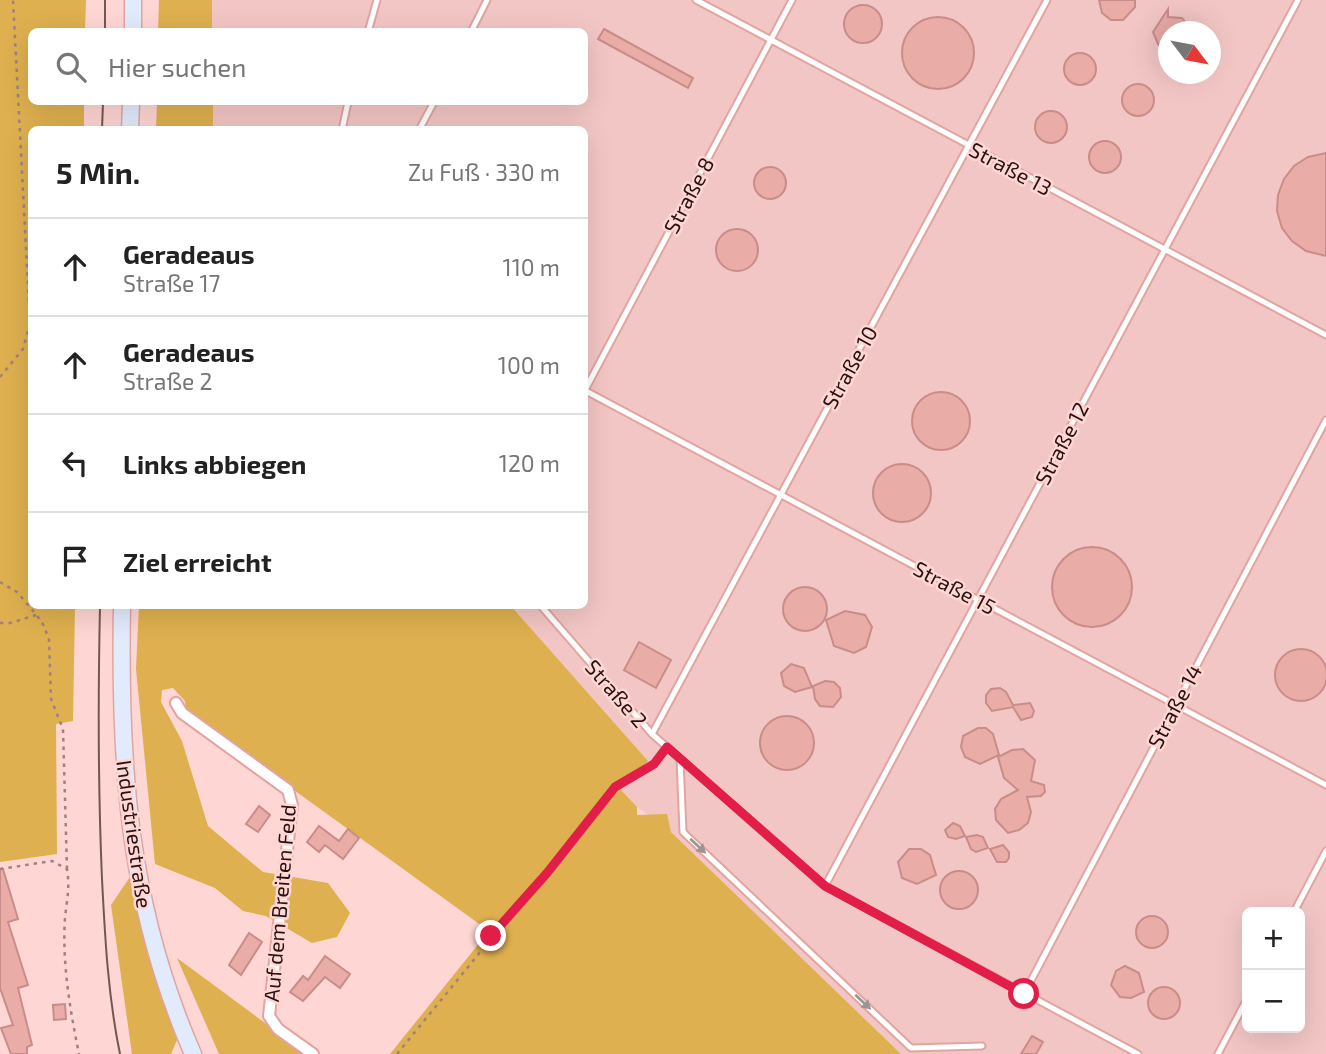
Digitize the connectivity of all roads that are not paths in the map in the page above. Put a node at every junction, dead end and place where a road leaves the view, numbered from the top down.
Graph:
1 (133, 0) edge
2 (377, 0) edge
3 (487, 0) edge
4 (696, 0) edge
5 (792, 0) edge
6 (1046, 0) edge
7 (1298, 0) edge
8 (132, 28) edge
9 (369, 28) edge
10 (473, 28) edge
11 (770, 39) junction
12 (131, 105) edge
13 (347, 105) edge
14 (432, 105) edge
15 (130, 126) edge
16 (343, 126) edge
17 (421, 126) edge
18 (970, 146) junction
19 (1164, 250) junction
20 (1326, 335) edge
21 (588, 384) edge
22 (588, 392) edge
23 (1326, 420) edge
24 (780, 495) junction
25 (978, 599) junction
26 (122, 609) edge
27 (544, 609) edge
28 (176, 703) dead end
29 (1175, 705) junction
30 (652, 734) junction
31 (680, 760) junction
32 (1326, 785) edge
33 (1326, 851) edge
34 (825, 886) junction
35 (1297, 907) edge
36 (1024, 994) junction
37 (1242, 1008) edge
38 (982, 1046) dead end
39 (192, 1054) edge
40 (313, 1054) edge
41 (1138, 1054) edge
42 (1218, 1054) edge

1 - 8 main road
2 - 9 lane
3 - 10 lane
4 - 11 lane, Straße 13
5 - 11 lane, Straße 8
6 - 18 lane, Straße 10
7 - 19 lane, Straße 12
11 - 18 lane, Straße 13
11 - 21 lane, Straße 8
12 - 15 main road
13 - 16 lane
14 - 17 lane
18 - 19 lane, Straße 13
18 - 24 lane, Straße 10
19 - 20 lane, Straße 13
19 - 25 lane, Straße 12
22 - 24 lane, Straße 15
23 - 29 lane, Straße 14
24 - 25 lane, Straße 15
24 - 30 lane, Straße 10
25 - 29 lane, Straße 15
25 - 34 lane, Straße 12
26 - 39 main road, Industriestraße
27 - 30 lane, Straße 2
28 - 40 street, Auf dem Breiten Feld
29 - 32 lane, Straße 15
29 - 36 lane, Straße 14
30 - 31 lane, Straße 2
31 - 34 lane, Straße 2
31 -> 38 lane
33 - 35 lane
34 - 36 lane, Straße 2
36 - 41 lane, Straße 2
37 - 42 lane

